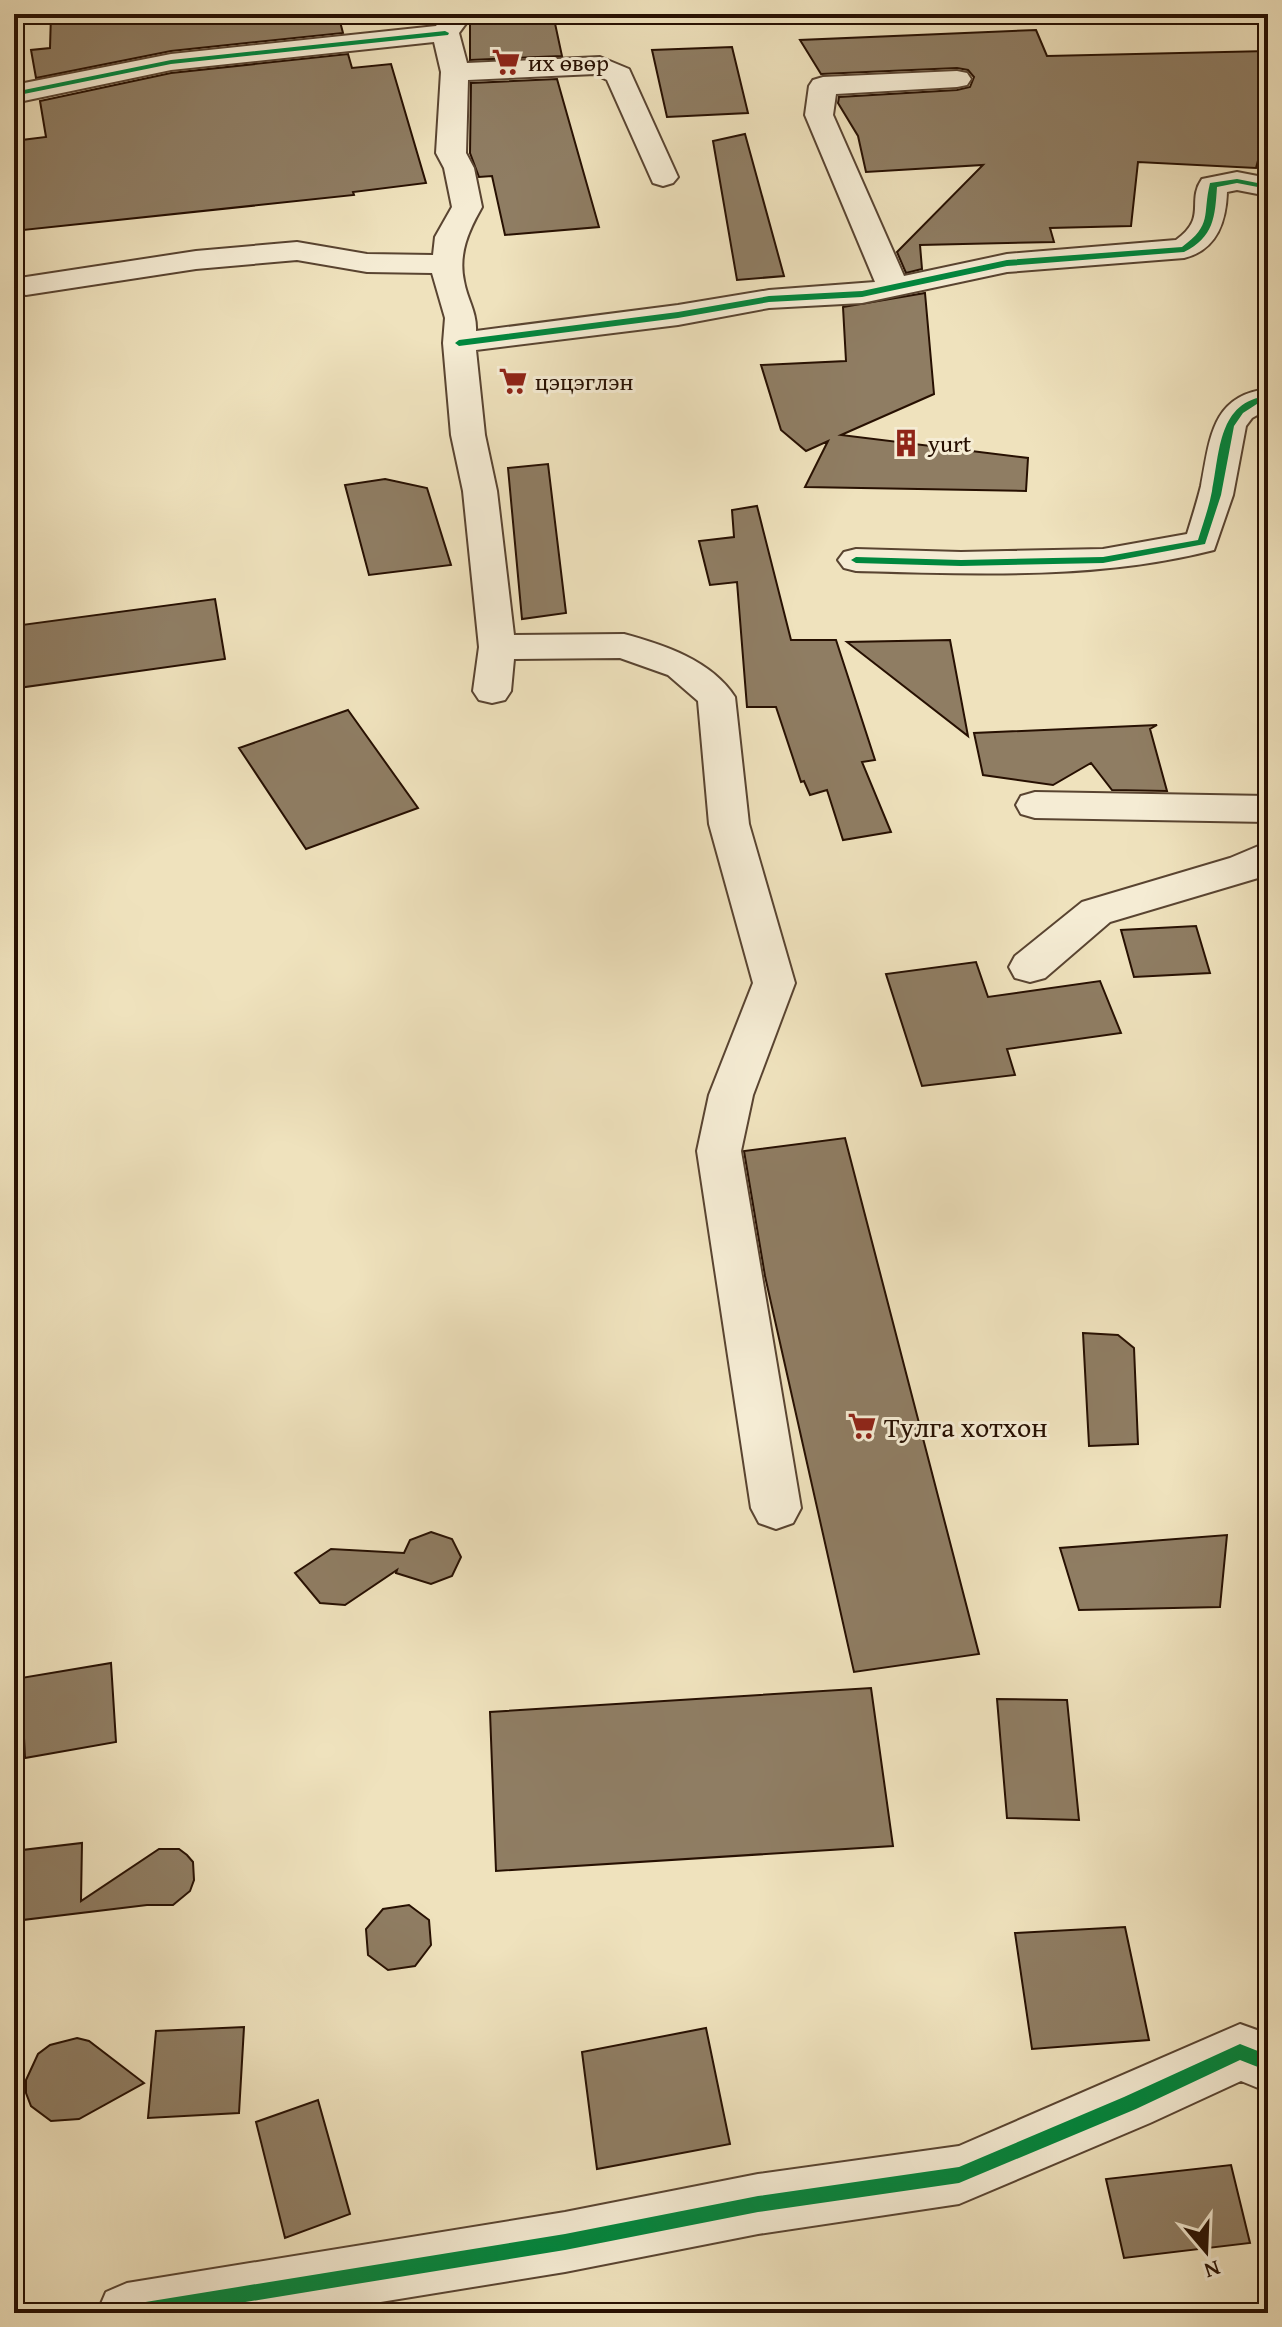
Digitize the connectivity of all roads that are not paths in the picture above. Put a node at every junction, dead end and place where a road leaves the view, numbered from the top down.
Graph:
1 (452, 23) edge
2 (455, 72) junction
3 (957, 79) dead end
4 (14, 94) edge
5 (663, 177) dead end
6 (1268, 187) edge
7 (447, 264) junction
8 (26, 286) dead end
9 (893, 287) junction
10 (459, 343) junction
11 (1268, 399) edge
12 (856, 560) dead end
13 (497, 647) junction
14 (492, 691) dead end
15 (1035, 805) dead end
16 (1268, 809) edge
17 (1268, 856) edge
18 (1030, 967) dead end
19 (776, 1508) dead end
20 (1268, 2063) edge
21 (127, 2313) edge

1 - 2 street
1 - 4 street
2 - 5 street
2 - 7 street
3 - 9 street
6 - 9 street
7 - 8 street
7 - 10 street
9 - 10 street
10 - 13 street
11 - 12 street
13 - 14 street
13 - 19 street
15 - 16 street
17 - 18 street
20 - 21 street

